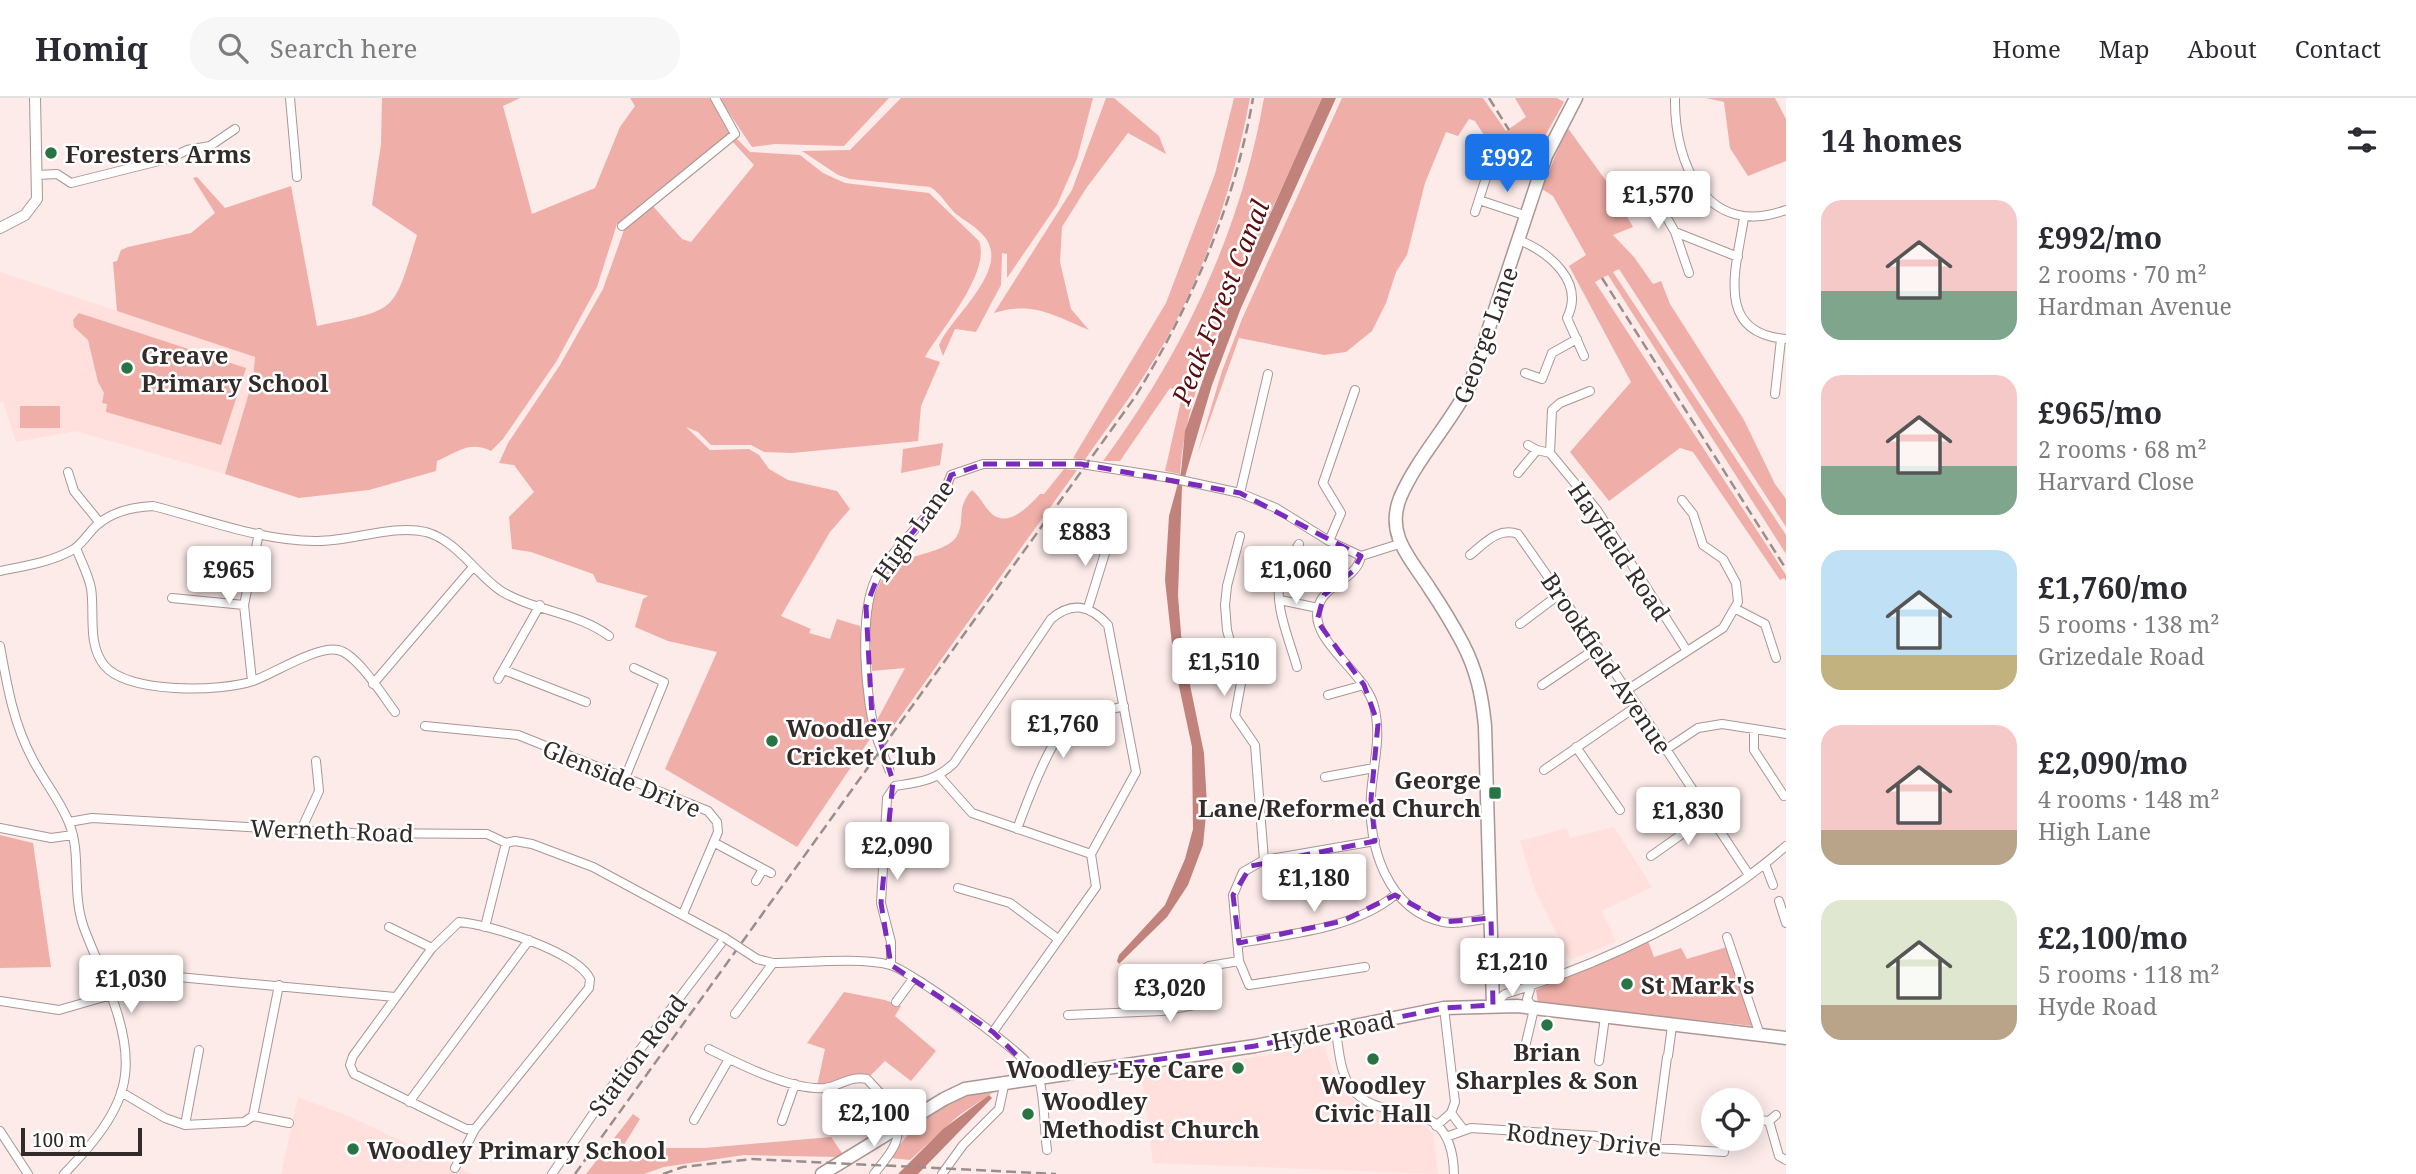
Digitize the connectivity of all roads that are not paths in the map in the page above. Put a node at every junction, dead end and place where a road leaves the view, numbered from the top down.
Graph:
1 (35, 98) edge
2 (290, 98) edge
3 (715, 98) edge
4 (1576, 98) edge
5 (1675, 98) edge
6 (235, 129) dead end
7 (1494, 153) dead end
8 (37, 175) junction
9 (297, 177) dead end
10 (1645, 180) dead end
11 (1479, 200) junction
12 (1786, 210) edge
13 (1475, 212) dead end
14 (1527, 216) junction
15 (1744, 218) junction
16 (622, 226) dead end
17 (0, 228) edge
18 (1675, 232) junction
19 (1519, 240) junction
20 (1738, 257) junction
21 (1689, 273) dead end
22 (1783, 339) edge
23 (1577, 340) junction
24 (1584, 356) dead end
25 (1525, 373) dead end
26 (1268, 374) dead end
27 (1355, 390) dead end
28 (1590, 391) dead end
29 (1775, 394) dead end
30 (1528, 445) dead end
31 (1537, 450) junction
32 (1550, 453) junction
33 (68, 472) dead end
34 (1517, 472) dead end
35 (1240, 493) junction
36 (1682, 500) dead end
37 (100, 523) junction
38 (259, 533) junction
39 (1110, 537) dead end
40 (1240, 537) dead end
41 (1329, 541) junction
42 (1299, 544) dead end
43 (1399, 544) junction
44 (76, 548) junction
45 (1470, 555) dead end
46 (1361, 556) junction
47 (472, 567) junction
48 (0, 571) edge
49 (1561, 593) junction
50 (172, 598) dead end
51 (1280, 600) junction
52 (244, 605) junction
53 (540, 605) junction
54 (1088, 608) junction
55 (1318, 608) junction
56 (1735, 609) junction
57 (1520, 624) dead end
58 (609, 636) dead end
59 (0, 646) edge
60 (1598, 648) junction
61 (1688, 651) junction
62 (1776, 658) dead end
63 (1297, 667) dead end
64 (634, 668) dead end
65 (504, 670) junction
66 (498, 680) dead end
67 (252, 681) junction
68 (373, 684) junction
69 (1364, 685) junction
70 (1542, 685) dead end
71 (1627, 690) junction
72 (1328, 695) dead end
73 (586, 702) dead end
74 (1124, 706) junction
75 (1637, 706) junction
76 (395, 712) dead end
77 (425, 726) dead end
78 (1754, 730) junction
79 (1786, 734) edge
80 (1576, 747) junction
81 (1665, 750) junction
82 (316, 761) dead end
83 (1374, 768) junction
84 (1544, 770) dead end
85 (940, 777) junction
86 (1325, 777) dead end
87 (625, 778) junction
88 (895, 786) junction
89 (1784, 796) dead end
90 (1620, 810) dead end
91 (1709, 815) junction
92 (69, 822) junction
93 (0, 828) edge
94 (1017, 829) junction
95 (301, 830) junction
96 (73, 835) junction
97 (1375, 841) junction
98 (506, 843) junction
99 (715, 844) junction
100 (1786, 846) edge
101 (1091, 854) junction
102 (1651, 856) dead end
103 (1264, 860) junction
104 (1765, 864) junction
105 (1749, 875) junction
106 (756, 881) dead end
107 (1773, 885) dead end
108 (958, 888) dead end
109 (1395, 895) junction
110 (1779, 901) dead end
111 (683, 914) junction
112 (1491, 919) junction
113 (1786, 923) edge
114 (389, 927) dead end
115 (485, 927) junction
116 (1727, 937) dead end
117 (725, 938) junction
118 (1058, 939) junction
119 (528, 940) junction
120 (1239, 943) junction
121 (432, 948) junction
122 (1239, 961) junction
123 (773, 963) junction
124 (891, 965) junction
125 (1365, 967) dead end
126 (103, 970) junction
127 (913, 979) junction
128 (279, 985) junction
129 (1531, 986) junction
130 (111, 995) junction
131 (395, 997) junction
132 (0, 1001) edge
133 (896, 1002) dead end
134 (1493, 1005) junction
135 (1444, 1008) junction
136 (1534, 1009) junction
137 (735, 1014) dead end
138 (1068, 1015) dead end
139 (1605, 1017) junction
140 (1672, 1026) junction
141 (993, 1032) junction
142 (1336, 1032) junction
143 (1760, 1035) junction
144 (1786, 1038) edge
145 (1525, 1046) dead end
146 (709, 1049) dead end
147 (199, 1050) dead end
148 (729, 1059) junction
149 (1599, 1061) dead end
150 (1038, 1076) junction
151 (1005, 1081) junction
152 (795, 1084) junction
153 (121, 1091) junction
154 (409, 1102) junction
155 (1451, 1113) junction
156 (253, 1116) junction
157 (1768, 1118) dead end
158 (694, 1120) dead end
159 (782, 1121) dead end
160 (289, 1123) dead end
161 (186, 1125) junction
162 (902, 1125) junction
163 (1436, 1126) junction
164 (475, 1129) junction
165 (1463, 1129) junction
166 (0, 1131) edge
167 (1446, 1137) junction
168 (1655, 1148) junction
169 (1047, 1150) dead end
170 (1724, 1152) dead end
171 (1786, 1160) edge
172 (455, 1168) dead end
173 (1454, 1173) edge
174 (28, 1174) edge
175 (64, 1174) edge
176 (552, 1174) edge
177 (822, 1174) edge
178 (874, 1174) edge
179 (942, 1174) edge

1 - 8 street
2 - 9 street
3 - 16 street
4 - 14 main road, George Lane
5 - 15 street
6 - 8 street
7 - 11 street
8 - 17 street
10 - 18 street
11 - 13 street
11 - 14 street
12 - 15 street
14 - 19 main road, George Lane
15 - 20 street
18 - 20 street
18 - 21 street
19 - 23 street
19 - 43 main road, George Lane
20 - 22 street
22 - 29 street
23 - 24 street
23 - 25 street
26 - 35 street
27 - 41 street
28 - 32 street
30 - 31 street
31 - 32 street
31 - 34 street
32 - 61 street, Hayfield Road
33 - 37 street
35 - 41 street
35 - 88 street, High Lane, bridge
36 - 56 street
37 - 38 street
37 - 44 street
38 - 47 street
38 - 52 street
39 - 54 street
40 - 103 street
41 - 46 street
42 - 51 street
43 - 46 street
43 - 112 main road, George Lane
44 - 48 street
44 - 67 street
45 - 49 street, Brookfield Avenue
46 - 55 street
47 - 53 street
47 - 68 street
49 - 57 street
49 - 60 street, Brookfield Avenue
50 - 52 street
51 - 55 street
51 - 63 street
52 - 67 street
53 - 58 street
53 - 65 street
54 - 74 street
54 - 85 street
55 - 69 street
56 - 61 street
56 - 62 street
59 - 92 street
60 - 70 street
60 - 71 street, Brookfield Avenue
61 - 71 street
64 - 87 street
65 - 66 street
65 - 73 street
67 - 68 street
68 - 76 street
69 - 72 street
69 - 83 street
71 - 75 street, Brookfield Avenue
74 - 94 street
74 - 101 street
75 - 80 street
75 - 81 street, Brookfield Avenue
77 - 87 street, Glenside Drive
78 - 79 street
78 - 81 street
78 - 89 street
80 - 84 street
80 - 90 street
81 - 91 street, Brookfield Avenue
82 - 95 street
83 - 86 street
83 - 97 street
85 - 88 street
85 - 94 street
87 - 99 street, Glenside Drive
88 - 124 street
91 - 102 street
91 - 105 street, Brookfield Avenue
92 - 95 street, Werneth Road
92 - 96 street
93 - 96 street
94 - 101 street
95 - 98 street, Werneth Road
96 - 126 street
97 - 103 street
97 - 109 street
98 - 111 street, Werneth Road
98 - 115 street
99 - 106 street
99 - 111 street, Glenside Drive
100 - 104 street
101 - 118 street
103 - 120 street
104 - 105 street
104 - 107 street
105 - 129 street
108 - 118 street
109 - 112 street
109 - 120 street
110 - 113 street
111 - 117 street, Werneth Road
112 - 134 main road, George Lane
114 - 121 street
115 - 119 street
115 - 121 street
116 - 143 street
117 - 123 street, Werneth Road, bridge
117 - 176 street, Station Road
118 - 141 street
119 - 154 street
119 - 164 street
120 - 122 street
121 - 131 street
122 - 125 street
122 - 138 street
123 - 124 street, Werneth Road
123 - 137 street
124 - 127 street
126 - 128 street
126 - 130 street
127 - 133 street
127 - 141 street
128 - 131 street
128 - 156 street
129 - 134 street
129 - 136 street
130 - 132 street
130 - 153 street
131 - 154 street
134 - 135 main road, Hyde Road
134 - 136 main road, Hyde Road
135 - 142 main road, Hyde Road
135 - 155 street
136 - 139 main road, Hyde Road
136 - 145 street
139 - 140 main road, Hyde Road
139 - 149 street
140 - 143 main road, Hyde Road
140 - 168 street
141 - 150 street
142 - 150 main road, Hyde Road
142 - 163 street
143 - 144 main road, Hyde Road
146 - 148 street
147 - 161 street
148 - 152 street
148 - 158 street
150 - 151 main road, Hyde Road
150 - 169 street
151 - 162 main road, Hyde Road
151 - 179 street
152 - 159 street
152 - 162 street
153 - 161 street
153 - 175 street
154 - 164 street
155 - 163 street
155 - 165 street
156 - 160 street
156 - 161 street
157 - 171 street
162 - 177 main road, Hyde Road
162 - 178 street
163 - 167 street
164 - 172 street
165 - 167 street, Rodney Drive
165 - 168 street, Rodney Drive
166 - 174 street
167 - 173 street
168 - 170 street, Rodney Drive

